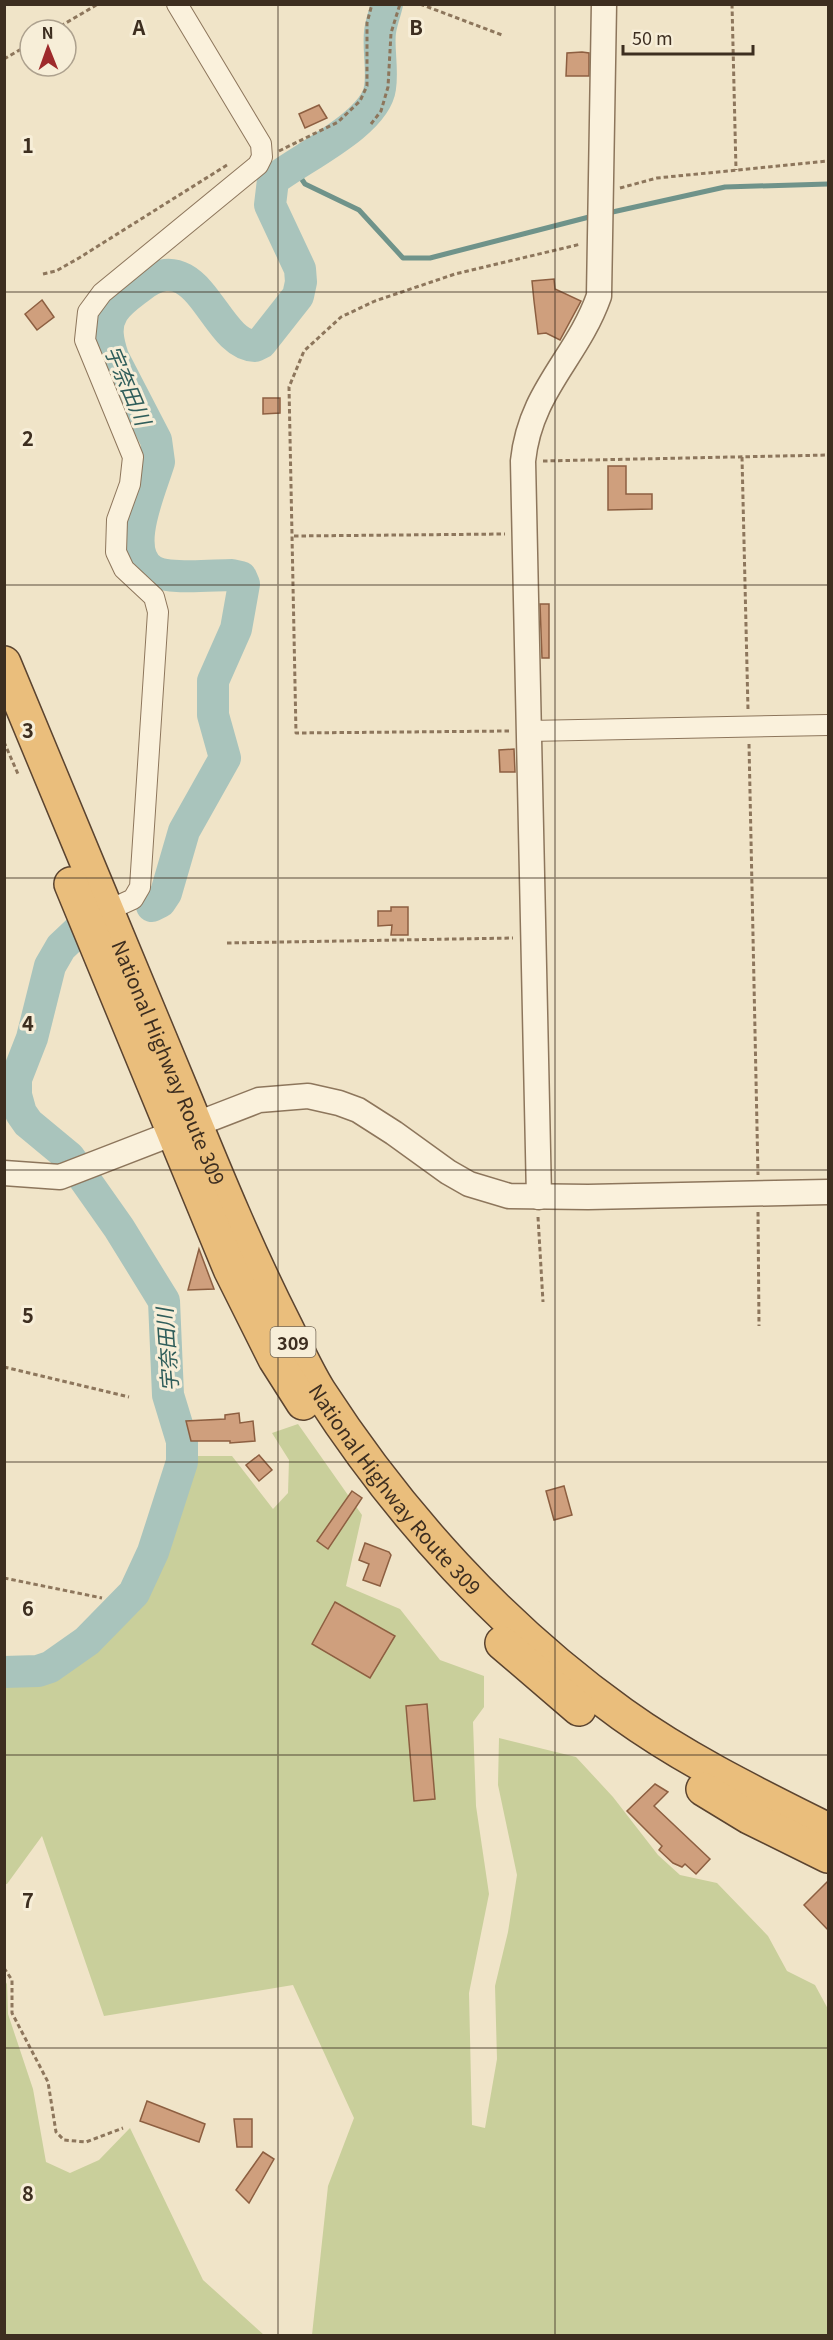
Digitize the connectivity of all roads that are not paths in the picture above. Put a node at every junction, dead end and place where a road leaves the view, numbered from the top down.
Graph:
1 (177, 4) edge
2 (604, 4) edge
3 (4, 663) edge
4 (4, 721) edge
5 (828, 725) edge
6 (529, 731) junction
7 (96, 915) junction
8 (184, 1128) junction
9 (4, 1173) edge
10 (828, 1192) edge
11 (539, 1197) junction
12 (828, 1830) edge
13 (828, 1856) edge

1 - 7 street
2 - 6 street
3 - 7 highway, National Highway Route 309 / 309
4 - 7 highway, National Highway Route 309 / 309
5 - 6 street
6 - 11 street
7 - 8 highway, National Highway Route 309 / 309
8 - 9 street
8 - 11 street
8 - 12 highway, National Highway Route 309 / 309
8 - 13 highway, National Highway Route 309 / 309
10 - 11 street

